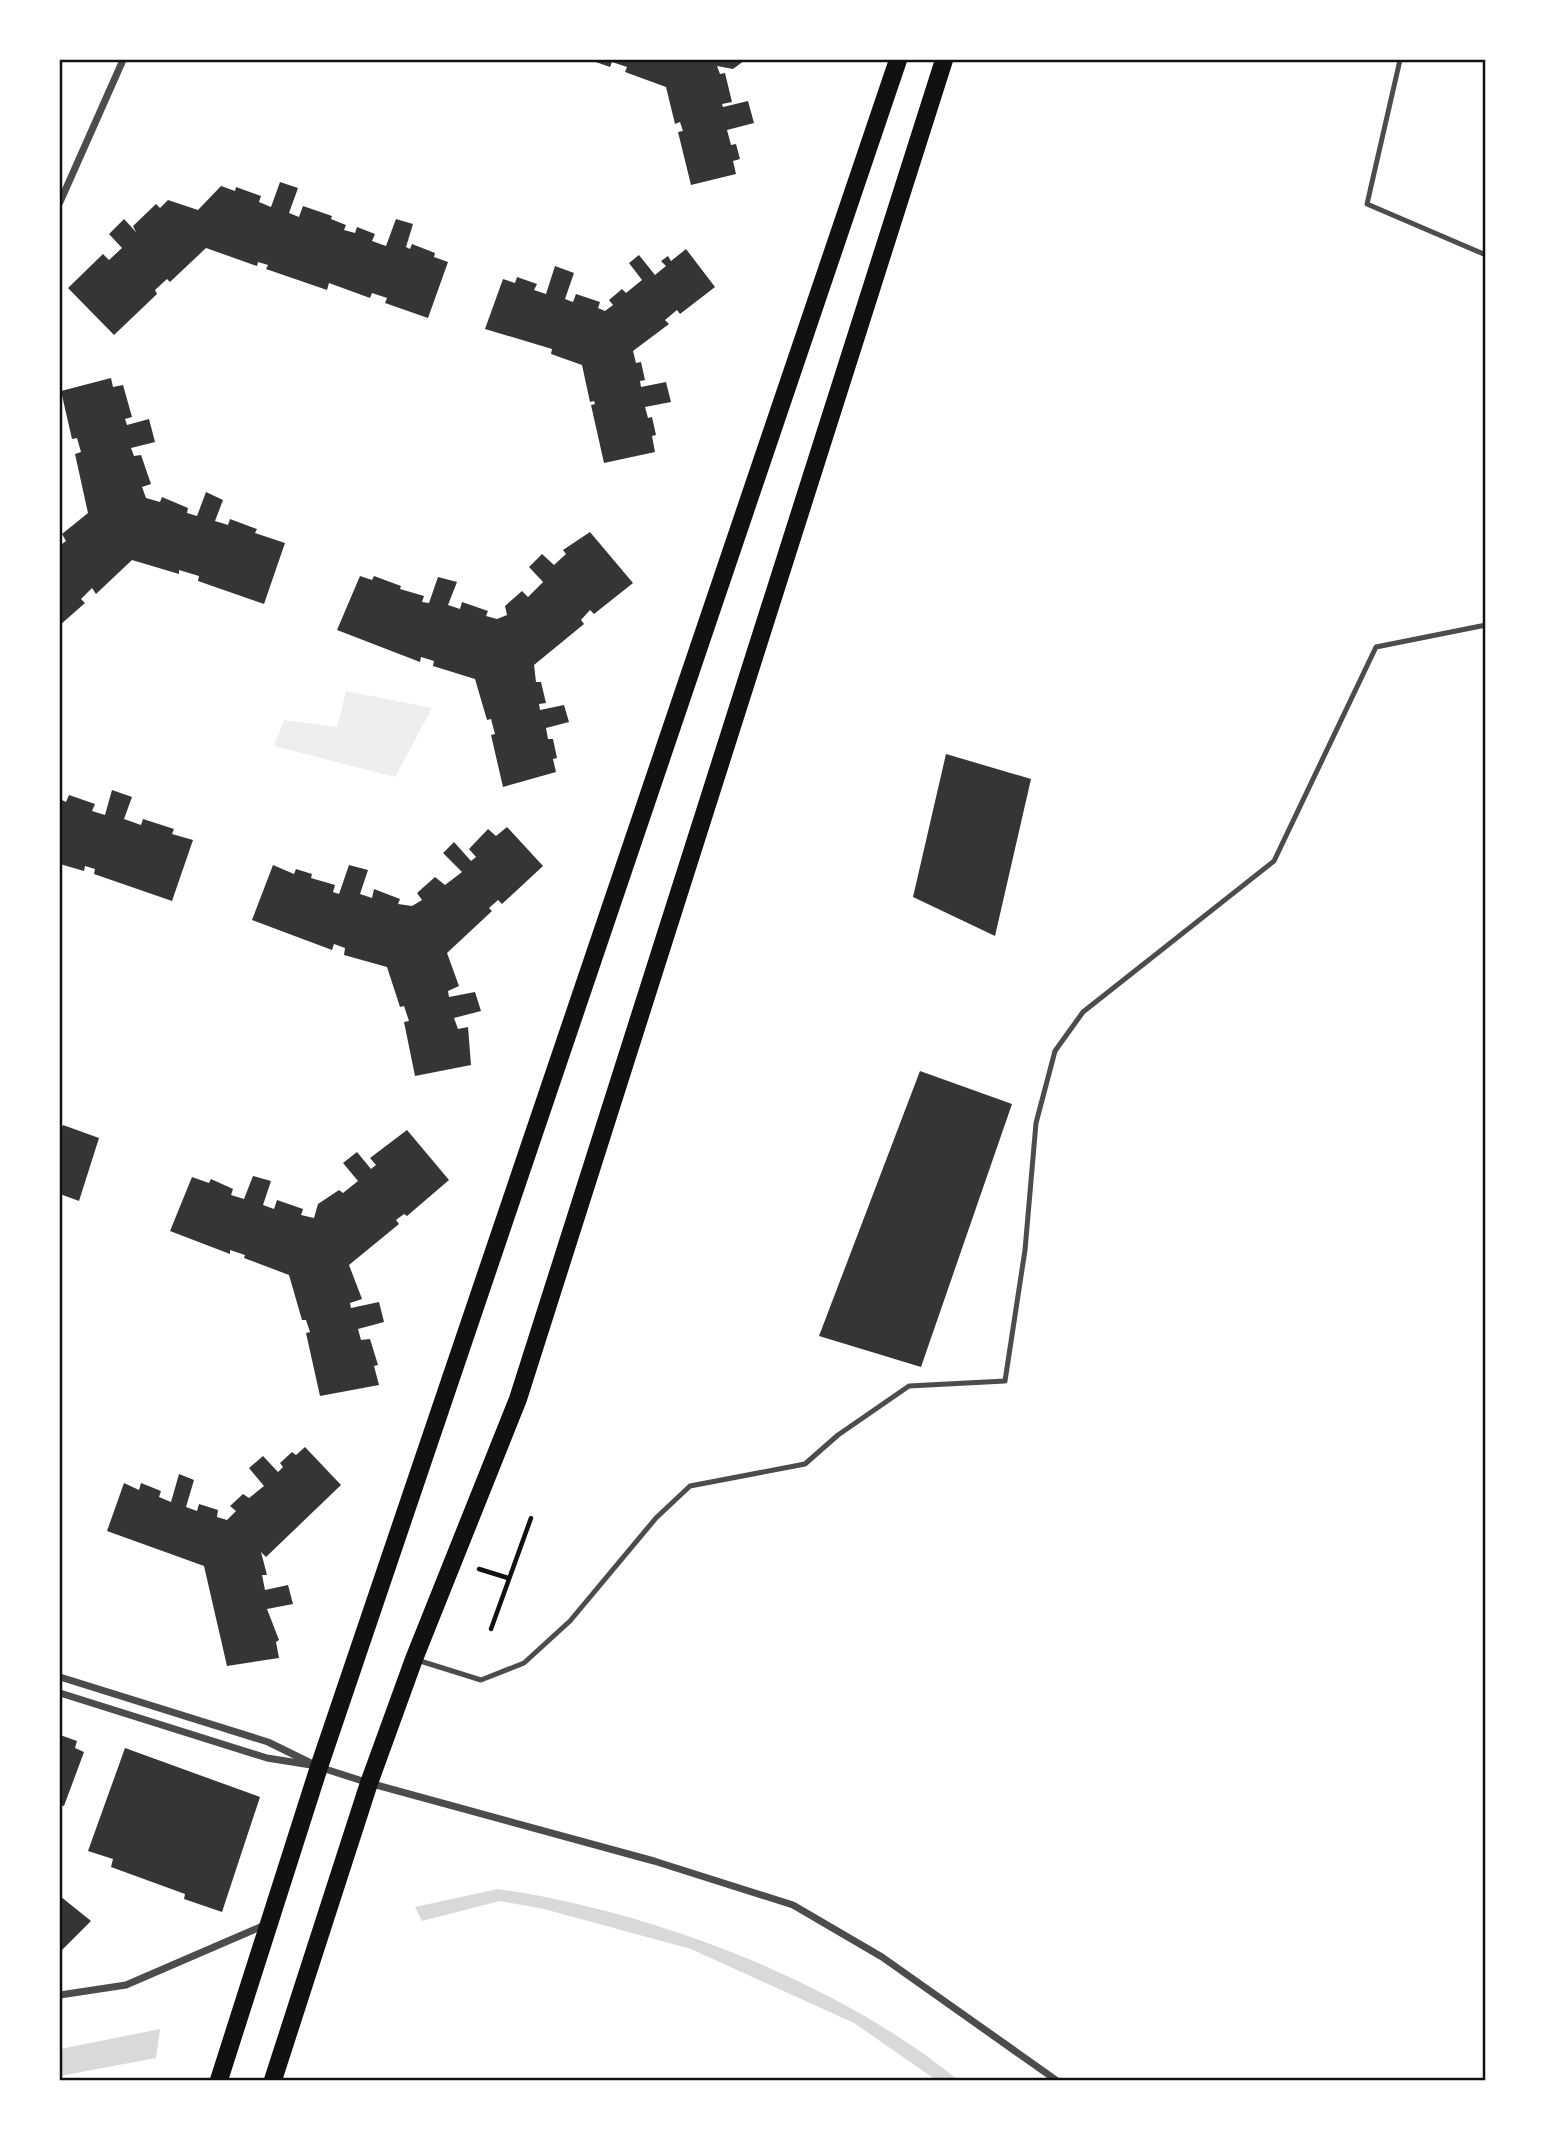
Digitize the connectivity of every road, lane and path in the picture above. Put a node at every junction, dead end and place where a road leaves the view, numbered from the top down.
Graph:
1 (123, 60) edge
2 (898, 60) edge
3 (944, 60) edge
4 (1400, 60) edge
5 (60, 202) edge
6 (1486, 255) edge
7 (1486, 625) edge
8 (531, 1518) dead end
9 (491, 1629) dead end
10 (414, 1659) junction
11 (60, 1677) edge
12 (60, 1693) edge
13 (319, 1767) junction
14 (369, 1783) junction
15 (269, 1924) junction
16 (60, 1996) edge
17 (219, 2081) edge
18 (273, 2081) edge
19 (1056, 2081) edge

1 - 5 street
2 - 13 main road
3 - 10 main road
4 - 6 lane
7 - 10 lane
8 - 9 path
10 - 14 main road
11 - 13 street
12 - 13 street
13 - 14 street
13 - 15 main road
14 - 18 main road
14 - 19 street
15 - 16 street
15 - 17 main road

